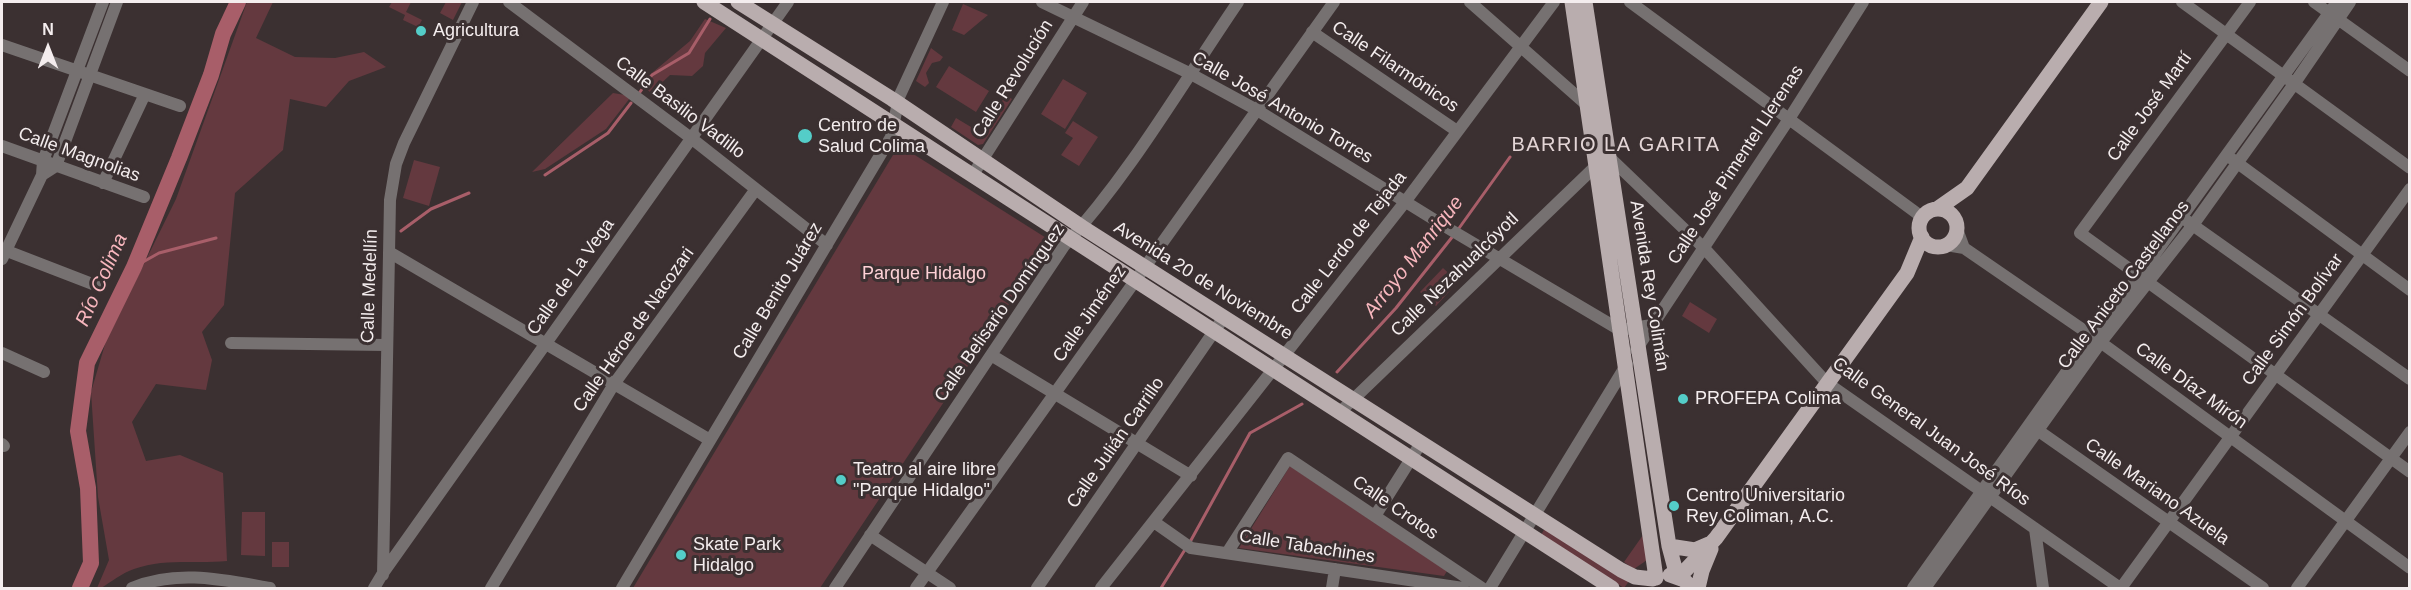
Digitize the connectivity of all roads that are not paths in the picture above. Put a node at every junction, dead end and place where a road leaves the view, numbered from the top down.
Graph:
1 (103, 2) edge
2 (117, 2) edge
3 (473, 2) edge
4 (509, 2) edge
5 (704, 2) edge
6 (738, 2) edge
7 (788, 2) edge
8 (944, 2) edge
9 (1042, 2) edge
10 (1083, 2) edge
11 (1238, 2) edge
12 (1334, 2) edge
13 (1470, 2) edge
14 (1554, 2) edge
15 (1572, 2) edge
16 (1585, 2) edge
17 (1630, 2) edge
18 (1863, 2) edge
19 (2101, 2) edge
20 (2182, 2) edge
21 (2250, 2) edge
22 (2314, 2) edge
23 (2337, 2) edge
24 (2350, 2) edge
25 (2333, 16) junction
26 (1073, 17) junction
27 (773, 24) junction
28 (1312, 32) junction
29 (2226, 34) junction
30 (762, 39) junction
31 (2, 45) edge
32 (1521, 47) junction
33 (77, 71) junction
34 (2409, 71) edge
35 (1189, 73) junction
36 (90, 75) junction
37 (2282, 76) junction
38 (2294, 84) junction
39 (145, 94) junction
40 (898, 104) junction
41 (180, 106) dead end
42 (1588, 106) junction
43 (1257, 110) junction
44 (1789, 119) junction
45 (893, 126) junction
46 (1456, 131) junction
47 (691, 138) junction
48 (2, 146) edge
49 (2226, 154) junction
50 (982, 160) junction
51 (43, 161) junction
52 (1603, 161) junction
53 (2237, 163) junction
54 (56, 166) junction
55 (2409, 168) edge
56 (42, 175) junction
57 (972, 176) junction
58 (103, 183) junction
59 (1967, 188) junction
60 (756, 189) junction
61 (2409, 189) edge
62 (144, 197) dead end
63 (1405, 202) junction
64 (1937, 209) junction
65 (2182, 216) junction
66 (1922, 217) junction
67 (2193, 225) junction
68 (1957, 226) junction
69 (1082, 227) junction
70 (1922, 237) junction
71 (1071, 239) junction
72 (827, 245) junction
73 (1943, 246) junction
74 (1704, 248) junction
75 (1964, 248) junction
76 (389, 252) junction
77 (3, 253) edge
78 (2362, 255) junction
79 (1499, 258) junction
80 (1145, 267) junction
81 (1907, 273) junction
82 (2144, 280) junction
83 (1135, 281) junction
84 (95, 285) dead end
85 (2409, 290) edge
86 (2319, 314) junction
87 (1224, 317) junction
88 (1652, 325) junction
89 (1628, 329) junction
90 (1214, 332) junction
91 (2096, 339) junction
92 (231, 343) dead end
93 (546, 344) junction
94 (386, 345) junction
95 (1638, 346) junction
96 (2, 353) edge
97 (991, 355) junction
98 (1285, 356) junction
99 (1626, 367) junction
100 (1273, 370) junction
101 (44, 372) dead end
102 (2275, 375) junction
103 (2409, 379) edge
104 (1827, 383) junction
105 (614, 384) junction
106 (1055, 393) junction
107 (1353, 399) junction
108 (1339, 413) junction
109 (2034, 427) junction
110 (2409, 432) edge
111 (2230, 437) junction
112 (710, 440) junction
113 (1422, 443) junction
114 (1136, 444) junction
115 (1411, 459) junction
116 (2391, 459) junction
117 (2409, 472) edge
118 (1191, 476) junction
119 (1987, 495) junction
120 (1534, 515) junction
121 (1375, 516) junction
122 (2346, 521) junction
123 (1154, 522) junction
124 (2169, 522) junction
125 (2035, 529) junction
126 (1526, 532) junction
127 (870, 535) junction
128 (1713, 541) junction
129 (1669, 546) junction
130 (1227, 553) junction
131 (2409, 568) edge
132 (1335, 569) junction
133 (383, 573) junction
134 (927, 573) junction
135 (1678, 577) junction
136 (1651, 582) edge
137 (230, 585) edge
138 (132, 588) edge
139 (270, 588) edge
140 (374, 588) edge
141 (382, 588) edge
142 (490, 588) edge
143 (622, 588) edge
144 (835, 588) edge
145 (916, 588) edge
146 (950, 588) edge
147 (1037, 588) edge
148 (1101, 588) edge
149 (1332, 588) edge
150 (1463, 588) edge
151 (1482, 588) edge
152 (1490, 588) edge
153 (1612, 588) edge
154 (1692, 588) edge
155 (1698, 588) edge
156 (1913, 588) edge
157 (1925, 588) edge
158 (2043, 588) edge
159 (2121, 588) edge
160 (2263, 588) edge
161 (2297, 588) edge

1 - 33 street
2 - 36 street
3 - 76 street, Calle Medellín
4 - 47 street, Calle Basilio Vadillo
5 - 30 main road, Avenida 20 de Noviembre
6 - 27 main road, Avenida 20 de Noviembre
7 - 27 street, Calle de La Vega
8 - 40 street, Calle Benito Juárez
9 - 26 street, Calle José Antonio Torres
10 - 26 street, Calle Revolución
11 - 35 street, Calle Belisario Domínguez
12 - 28 street, Calle Jiménez
13 - 32 street
14 - 32 street, Calle Lerdo de Tejada
15 - 42 main road, Avenida Rey Colimán
16 - 52 main road, Avenida Rey Colimán
17 - 44 street
18 - 44 street, Calle José Pimentel Llerenas
19 - 59 main road
20 - 29 street
21 - 29 street, Calle José Martí
22 - 25 street
23 - 25 street, Calle Aniceto Castellanos
24 - 25 street, Calle Aniceto Castellanos
25 - 34 street
25 - 37 street, Calle Aniceto Castellanos
25 - 38 street, Calle Aniceto Castellanos
26 - 35 street, Calle José Antonio Torres
26 - 50 street, Calle Revolución
27 - 30 street, Calle de La Vega
27 - 40 main road, Avenida 20 de Noviembre
28 - 43 street, Calle Jiménez
28 - 46 street, Calle Filarmónicos
29 - 37 street
29 - 82 street, Calle José Martí
30 - 45 main road, Avenida 20 de Noviembre
30 - 47 street, Calle de La Vega
31 - 33 street
32 - 42 street
32 - 46 street, Calle Lerdo de Tejada
33 - 36 street
33 - 51 street
35 - 43 street, Calle José Antonio Torres
35 - 69 street, Calle Belisario Domínguez
36 - 39 street
36 - 54 street
37 - 38 street
37 - 49 street, Calle Aniceto Castellanos
38 - 53 street, Calle Aniceto Castellanos
38 - 55 street
39 - 41 street
39 - 58 street
40 - 45 street, Calle Benito Juárez
40 - 50 main road, Avenida 20 de Noviembre
42 - 52 main road, Avenida Rey Colimán
43 - 63 street, Calle José Antonio Torres
43 - 80 street, Calle Jiménez
44 - 66 street
44 - 74 street, Calle José Pimentel Llerenas
45 - 57 main road, Avenida 20 de Noviembre
45 - 72 street, Calle Benito Juárez
46 - 63 street, Calle Lerdo de Tejada
47 - 60 street, Calle Basilio Vadillo
47 - 93 street, Calle de La Vega
48 - 51 street, Calle Magnolias
49 - 53 street
49 - 65 street, Calle Aniceto Castellanos
50 - 57 street, Calle Revolución
50 - 69 main road, Avenida 20 de Noviembre
51 - 54 street, Calle Magnolias
51 - 56 street
52 - 74 street, Calle General Juan José Ríos
52 - 79 street, Calle Nezahualcóyotl
52 - 89 main road, Avenida Rey Colimán
53 - 67 street, Calle Aniceto Castellanos
53 - 78 street
54 - 56 street
54 - 58 street, Calle Magnolias
56 - 77 street
57 - 71 main road, Avenida 20 de Noviembre
58 - 62 street, Calle Magnolias
59 - 64 main road
59 - 68 main road
60 - 72 street, Calle Basilio Vadillo
60 - 105 street, Calle Héroe de Nacozari
61 - 78 street, Calle Simón Bolívar
63 - 79 street, Calle José Antonio Torres
63 - 98 street, Calle Lerdo de Tejada
64 - 66 main road
64 - 68 main road
65 - 67 street
65 - 82 street, Calle Aniceto Castellanos
66 - 70 main road
67 - 82 street, Calle Aniceto Castellanos
67 - 86 street
68 - 73 main road
68 - 75 street
69 - 71 street, Calle Belisario Domínguez
69 - 80 main road, Avenida 20 de Noviembre
70 - 73 main road
70 - 81 main road
71 - 83 main road, Avenida 20 de Noviembre
71 - 97 street, Calle Belisario Domínguez
72 - 112 street, Calle Benito Juárez
73 - 75 street
73 - 81 main road
74 - 88 street, Calle José Pimentel Llerenas
74 - 104 street, Calle General Juan José Ríos
75 - 91 street, Calle Díaz Mirón
76 - 93 street
76 - 94 street, Calle Medellín
77 - 84 street
78 - 85 street
78 - 86 street, Calle Simón Bolívar
79 - 89 street, Calle José Antonio Torres
79 - 107 street, Calle Nezahualcóyotl
80 - 83 street, Calle Jiménez
80 - 87 main road, Avenida 20 de Noviembre
81 - 104 main road
82 - 91 street, Calle Aniceto Castellanos
82 - 102 street
83 - 90 main road, Avenida 20 de Noviembre
83 - 106 street, Calle Jiménez
86 - 102 street, Calle Simón Bolívar
86 - 103 street
87 - 90 street, Calle Julián Carrillo
87 - 98 main road, Avenida 20 de Noviembre
88 - 89 street
88 - 95 street, Calle José Pimentel Llerenas
89 - 95 main road, Avenida Rey Colimán
89 - 99 main road, Avenida Rey Colimán
90 - 100 main road, Avenida 20 de Noviembre
90 - 114 street, Calle Julián Carrillo
91 - 109 street, Calle Aniceto Castellanos
91 - 111 street, Calle Díaz Mirón
92 - 94 street
93 - 105 street
93 - 133 street, Calle de La Vega
94 - 133 street, Calle Medellín
95 - 99 street, Calle José Pimentel Llerenas
95 - 129 main road, Avenida Rey Colimán
96 - 101 street
97 - 106 street
97 - 127 street, Calle Belisario Domínguez
98 - 100 street, Calle Lerdo de Tejada
98 - 107 main road, Avenida 20 de Noviembre
99 - 120 street, Calle José Pimentel Llerenas
99 - 136 main road, Avenida Rey Colimán
100 - 108 main road, Avenida 20 de Noviembre
100 - 118 street, Calle Lerdo de Tejada
102 - 111 street, Calle Simón Bolívar
102 - 116 street
104 - 119 street, Calle General Juan José Ríos
104 - 128 main road
105 - 112 street
105 - 142 street, Calle Héroe de Nacozari
106 - 114 street
106 - 134 street, Calle Jiménez
107 - 108 street, Calle Nezahualcóyotl
107 - 113 main road, Avenida 20 de Noviembre
108 - 115 main road, Avenida 20 de Noviembre
109 - 119 street, Calle Aniceto Castellanos
109 - 124 street, Calle Mariano Azuela
110 - 116 street
111 - 122 street, Calle Díaz Mirón
111 - 124 street, Calle Simón Bolívar
112 - 143 street, Calle Benito Juárez
113 - 115 street
113 - 120 main road, Avenida 20 de Noviembre
114 - 118 street
114 - 147 street, Calle Julián Carrillo
115 - 121 street
115 - 126 main road, Avenida 20 de Noviembre
116 - 117 street
116 - 122 street
118 - 123 street, Calle Lerdo de Tejada
119 - 125 street, Calle General Juan José Ríos
119 - 156 street, Calle Aniceto Castellanos
119 - 157 street, Calle Aniceto Castellanos
120 - 126 street, Calle José Pimentel Llerenas
120 - 136 main road, Avenida 20 de Noviembre
121 - 130 street, Calle Crotos
121 - 151 street, Calle Crotos
122 - 131 street, Calle Díaz Mirón
122 - 161 street
123 - 130 street, Calle Tabachines
123 - 148 street, Calle Lerdo de Tejada
124 - 159 street, Calle Simón Bolívar
124 - 160 street, Calle Mariano Azuela
125 - 158 street
125 - 159 street, Calle General Juan José Ríos
126 - 152 street, Calle José Pimentel Llerenas
126 - 153 main road, Avenida 20 de Noviembre
127 - 134 street
127 - 144 street, Calle Belisario Domínguez
128 - 129 main road
128 - 135 main road
128 - 155 main road
129 - 135 main road, Avenida Rey Colimán
130 - 132 street, Calle Tabachines
132 - 149 street
132 - 150 street, Calle Tabachines
133 - 140 street, Calle de La Vega
133 - 141 street, Calle Medellín
134 - 145 street, Calle Jiménez
134 - 146 street
135 - 136 main road, Avenida 20 de Noviembre
135 - 154 main road
137 - 138 street
137 - 139 street

